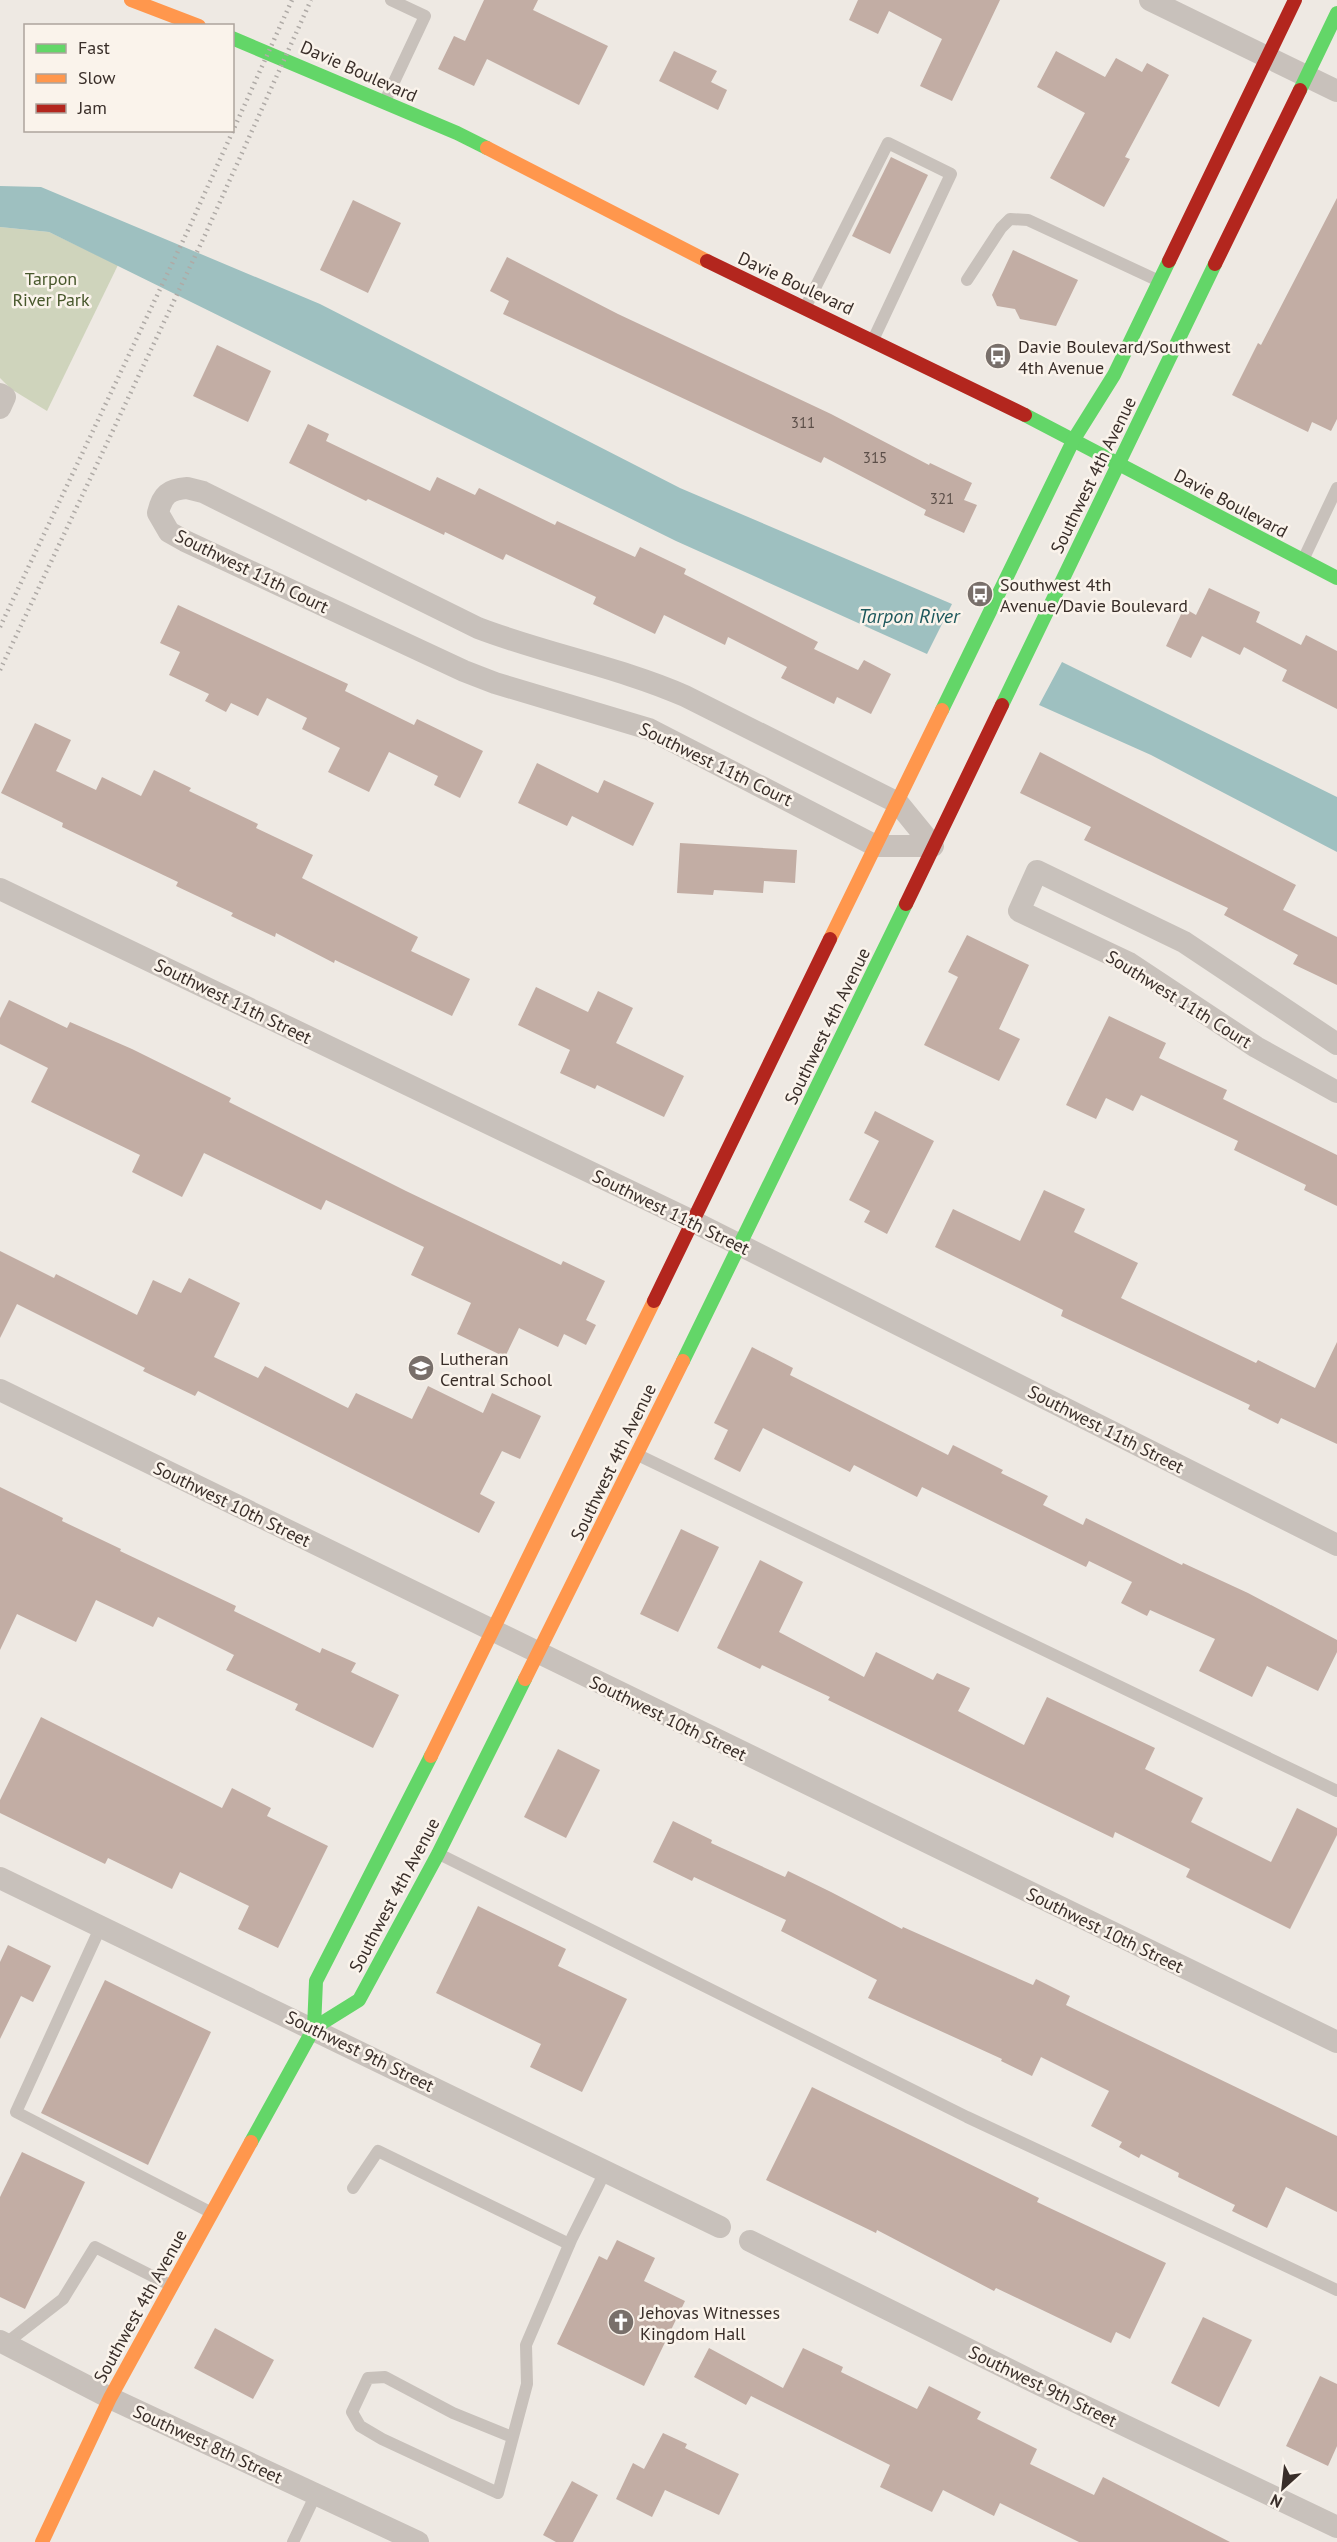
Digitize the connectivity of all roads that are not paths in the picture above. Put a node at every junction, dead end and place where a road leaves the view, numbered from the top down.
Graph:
1 (131, 0) edge
2 (179, 0) edge
3 (391, 0) edge
4 (1150, 0) edge
5 (1295, 0) edge
6 (1337, 13) edge
7 (172, 15) junction
8 (194, 24) edge
9 (234, 39) edge
10 (1269, 57) junction
11 (1307, 76) junction
12 (1337, 91) edge
13 (385, 102) junction
14 (967, 280) dead end
15 (1160, 281) junction
16 (805, 308) junction
17 (873, 340) junction
18 (1074, 439) junction
19 (1118, 464) junction
20 (1337, 488) edge
21 (1303, 561) junction
22 (1337, 578) edge
23 (897, 803) junction
24 (876, 846) junction
25 (933, 846) junction
26 (0, 889) edge
27 (1337, 1044) edge
28 (1337, 1092) edge
29 (692, 1221) junction
30 (740, 1246) junction
31 (0, 1390) edge
32 (636, 1455) junction
33 (1337, 1545) edge
34 (493, 1631) junction
35 (537, 1654) junction
36 (1337, 1791) edge
37 (438, 1854) junction
38 (0, 1878) edge
39 (101, 1926) junction
40 (314, 2028) junction
41 (1337, 2043) edge
42 (605, 2172) junction
43 (353, 2188) dead end
44 (212, 2213) junction
45 (720, 2227) dead end
46 (750, 2241) dead end
47 (569, 2244) junction
48 (172, 2286) junction
49 (1337, 2290) edge
50 (3, 2342) edge
51 (110, 2398) junction
52 (512, 2437) junction
53 (315, 2494) junction
54 (1337, 2527) edge
55 (42, 2542) edge
56 (293, 2542) edge
57 (418, 2542) edge

1 - 7 main road
2 - 7 lane
3 - 13 lane
4 - 10 street
5 - 10 main road, Southwest 4th Avenue
6 - 11 main road, Southwest 4th Avenue
7 - 8 main road
9 - 13 main road, Davie Boulevard
10 - 11 street
10 - 15 main road, Southwest 4th Avenue
11 - 12 street
11 - 19 main road, Southwest 4th Avenue
13 - 16 main road, Davie Boulevard
14 - 15 lane
15 - 18 main road, Southwest 4th Avenue
16 - 17 main road, Davie Boulevard
16 - 17 lane
17 - 18 main road, Davie Boulevard
18 - 19 main road, Davie Boulevard
18 - 23 main road, Southwest 4th Avenue
19 - 21 main road, Davie Boulevard
19 - 25 main road, Southwest 4th Avenue
20 - 21 lane
21 - 22 main road, Davie Boulevard
23 - 24 main road, Southwest 4th Avenue
23 - 24 street, Southwest 11th Court
23 - 25 street, Southwest 11th Court
24 - 25 street, Southwest 11th Court
24 - 29 main road, Southwest 4th Avenue
25 - 30 main road, Southwest 4th Avenue
26 - 29 street, Southwest 11th Street
27 - 28 street, Southwest 11th Court
29 - 30 street, Southwest 11th Street
29 - 34 main road, Southwest 4th Avenue
30 - 32 main road, Southwest 4th Avenue
30 - 33 street, Southwest 11th Street
31 - 34 street, Southwest 10th Street
32 - 35 main road, Southwest 4th Avenue
32 - 36 lane
34 - 35 street, Southwest 10th Street
34 - 40 main road, Southwest 4th Avenue
35 - 37 main road, Southwest 4th Avenue
35 - 41 street, Southwest 10th Street
37 - 40 main road, Southwest 4th Avenue
37 - 49 lane
38 - 39 street, Southwest 9th Street
39 - 40 street, Southwest 9th Street
39 - 44 lane
40 - 42 street, Southwest 9th Street
40 - 44 main road, Southwest 4th Avenue
42 - 45 street, Southwest 9th Street
42 - 47 lane
43 - 47 lane
44 - 48 main road, Southwest 4th Avenue
46 - 54 street, Southwest 9th Street
47 - 52 lane
48 - 50 lane
48 - 51 main road, Southwest 4th Avenue
50 - 51 street, Southwest 8th Street
51 - 53 street, Southwest 8th Street
51 - 55 main road, Southwest 4th Avenue
52 - 52 lane
53 - 56 lane
53 - 57 street, Southwest 8th Street

